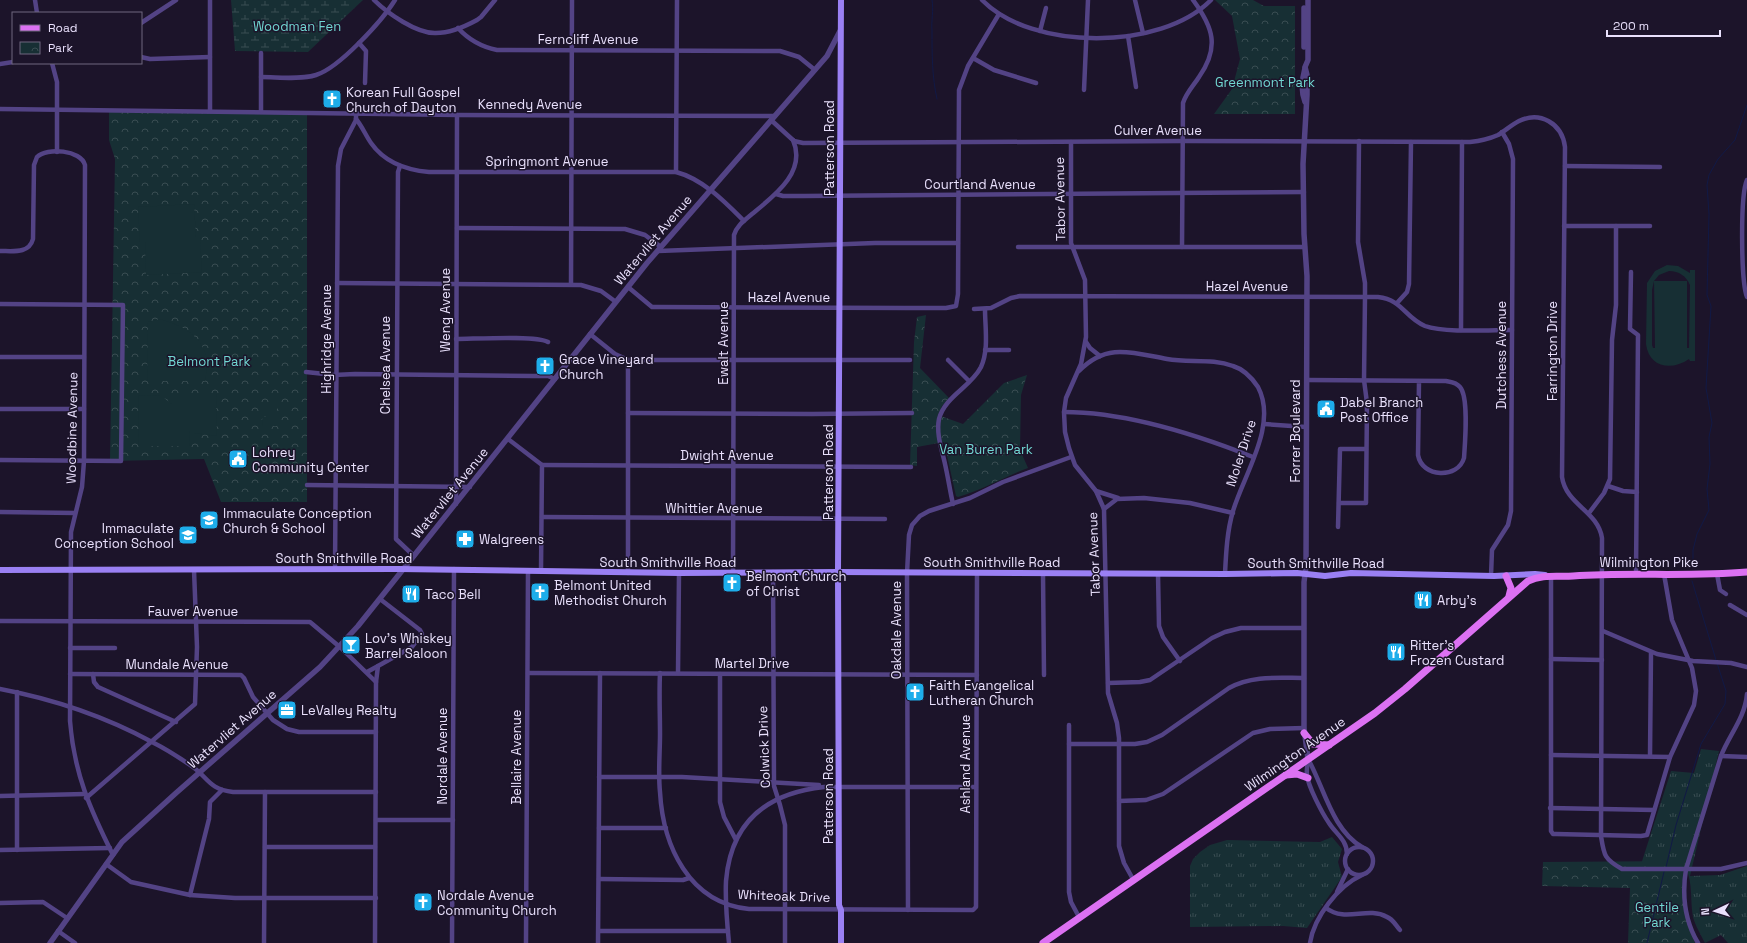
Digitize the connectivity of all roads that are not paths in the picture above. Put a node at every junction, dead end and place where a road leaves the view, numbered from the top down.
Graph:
1 (35, 0) edge
2 (176, 0) edge
3 (210, 0) edge
4 (374, 0) edge
5 (395, 0) edge
6 (495, 0) edge
7 (572, 0) edge
8 (677, 0) edge
9 (841, 0) edge
10 (982, 0) edge
11 (1088, 0) edge
12 (1135, 0) edge
13 (1193, 0) edge
14 (1211, 0) edge
15 (1304, 0) edge
16 (1308, 0) edge
17 (1046, 8) dead end
18 (1200, 10) junction
19 (37, 12) edge
20 (387, 13) junction
21 (999, 14) junction
22 (142, 22) edge
23 (458, 28) junction
24 (840, 31) junction
25 (1040, 31) junction
26 (1143, 33) junction
27 (1128, 36) junction
28 (1087, 38) junction
29 (359, 42) junction
30 (572, 50) junction
31 (677, 50) junction
32 (261, 53) dead end
33 (142, 57) edge
34 (210, 57) junction
35 (972, 58) junction
36 (12, 62) edge
37 (0, 64) edge
38 (52, 64) edge
39 (1305, 67) junction
40 (815, 70) junction
41 (261, 77) junction
42 (365, 83) dead end
43 (1036, 83) dead end
44 (1136, 87) dead end
45 (1084, 90) dead end
46 (0, 109) edge
47 (57, 110) junction
48 (210, 111) junction
49 (261, 111) junction
50 (356, 113) junction
51 (457, 115) junction
52 (571, 115) junction
53 (677, 116) junction
54 (773, 118) junction
55 (356, 119) junction
56 (1547, 120) joint
57 (1502, 132) junction
58 (792, 140) junction
59 (1183, 141) junction
60 (1305, 141) junction
61 (1359, 141) junction
62 (958, 142) junction
63 (1071, 142) junction
64 (1411, 142) junction
65 (1462, 142) junction
66 (840, 143) junction
67 (57, 152) junction
68 (400, 166) junction
69 (1565, 166) junction
70 (1660, 167) dead end
71 (457, 172) junction
72 (571, 172) junction
73 (676, 172) junction
74 (1747, 180) edge
75 (710, 191) junction
76 (1304, 192) junction
77 (776, 194) junction
78 (1183, 194) junction
79 (840, 195) junction
80 (958, 195) junction
81 (1070, 195) junction
82 (744, 221) junction
83 (1745, 222) edge
84 (1564, 226) junction
85 (1616, 226) junction
86 (1650, 226) dead end
87 (457, 228) junction
88 (571, 228) junction
89 (958, 243) junction
90 (840, 244) junction
91 (1071, 246) junction
92 (1018, 247) dead end
93 (1182, 247) junction
94 (1305, 247) junction
95 (659, 249) junction
96 (734, 249) junction
97 (0, 251) edge
98 (1631, 272) dead end
99 (1745, 274) edge
100 (337, 283) junction
101 (397, 283) junction
102 (457, 284) junction
103 (571, 284) junction
104 (628, 287) junction
105 (1086, 296) junction
106 (1307, 297) junction
107 (1365, 297) junction
108 (1747, 297) edge
109 (616, 302) junction
110 (1397, 303) junction
111 (0, 304) edge
112 (84, 305) junction
113 (734, 308) junction
114 (839, 308) junction
115 (974, 309) dead end
116 (985, 309) junction
117 (1461, 330) junction
118 (1512, 330) junction
119 (590, 334) junction
120 (456, 339) junction
121 (1086, 339) junction
122 (548, 342) dead end
123 (985, 350) junction
124 (1009, 350) dead end
125 (1100, 356) junction
126 (0, 357) edge
127 (84, 357) junction
128 (628, 360) junction
129 (910, 360) dead end
130 (948, 360) dead end
131 (734, 361) junction
132 (839, 361) junction
133 (306, 372) dead end
134 (396, 374) junction
135 (337, 375) junction
136 (456, 375) junction
137 (1076, 375) junction
138 (555, 379) junction
139 (1307, 380) junction
140 (1364, 380) junction
141 (969, 381) junction
142 (1419, 381) junction
143 (0, 409) edge
144 (84, 409) junction
145 (1064, 412) junction
146 (628, 413) junction
147 (734, 413) junction
148 (912, 413) dead end
149 (839, 414) junction
150 (1264, 424) junction
151 (1306, 427) junction
152 (508, 438) junction
153 (1366, 449) junction
154 (1071, 457) junction
155 (1253, 457) junction
156 (0, 460) edge
157 (84, 461) junction
158 (542, 465) junction
159 (628, 466) junction
160 (734, 466) junction
161 (839, 466) junction
162 (911, 466) dead end
163 (307, 486) dead end
164 (336, 486) junction
165 (396, 486) junction
166 (456, 486) junction
167 (470, 486) junction
168 (1608, 486) junction
169 (1096, 490) junction
170 (1637, 492) junction
171 (1120, 498) junction
172 (1339, 503) junction
173 (456, 504) junction
174 (953, 504) junction
175 (1104, 509) junction
176 (0, 512) edge
177 (75, 513) junction
178 (1232, 513) junction
179 (1589, 513) junction
180 (542, 517) junction
181 (628, 518) junction
182 (733, 519) junction
183 (838, 519) junction
184 (885, 519) dead end
185 (1338, 527) dead end
186 (414, 556) junction
187 (70, 569) junction
188 (336, 569) junction
189 (405, 569) junction
190 (454, 569) junction
191 (0, 570) edge
192 (194, 570) junction
193 (528, 571) junction
194 (542, 571) junction
195 (773, 572) junction
196 (838, 572) junction
197 (1747, 572) edge
198 (628, 573) junction
199 (679, 573) junction
200 (733, 573) junction
201 (907, 573) junction
202 (977, 573) junction
203 (1043, 574) junction
204 (1106, 574) junction
205 (1158, 574) junction
206 (1225, 574) junction
207 (1305, 574) junction
208 (1602, 574) junction
209 (1664, 574) junction
210 (1717, 574) junction
211 (1636, 575) junction
212 (1491, 576) junction
213 (1506, 576) junction
214 (1551, 576) junction
215 (1726, 594) dead end
216 (1509, 596) junction
217 (380, 599) junction
218 (1730, 605) dead end
219 (1747, 615) edge
220 (0, 621) edge
221 (70, 622) junction
222 (196, 622) junction
223 (1304, 628) junction
224 (1603, 631) junction
225 (339, 646) junction
226 (70, 648) junction
227 (115, 648) dead end
228 (1651, 653) junction
229 (1551, 659) junction
230 (1602, 660) junction
231 (1180, 661) junction
232 (1690, 661) junction
233 (378, 666) junction
234 (1747, 667) edge
235 (368, 672) junction
236 (528, 673) junction
237 (600, 673) junction
238 (660, 673) junction
239 (678, 673) junction
240 (70, 674) junction
241 (93, 674) junction
242 (720, 674) junction
243 (773, 674) junction
244 (839, 674) junction
245 (907, 674) junction
246 (977, 674) junction
247 (197, 675) junction
248 (1044, 675) dead end
249 (1304, 678) junction
250 (376, 682) junction
251 (1108, 683) junction
252 (0, 689) edge
253 (18, 692) junction
254 (1747, 694) edge
255 (70, 706) junction
256 (268, 713) junction
257 (176, 722) junction
258 (1069, 725) dead end
259 (1304, 730) junction
260 (376, 732) junction
261 (153, 742) junction
262 (1069, 744) junction
263 (1119, 744) junction
264 (1329, 745) junction
265 (1551, 755) junction
266 (1602, 756) junction
267 (1650, 756) junction
268 (1721, 756) junction
269 (1670, 757) junction
270 (1747, 757) edge
271 (1308, 759) junction
272 (199, 772) junction
273 (1286, 775) junction
274 (599, 777) junction
275 (659, 777) junction
276 (1308, 778) junction
277 (720, 780) junction
278 (774, 783) junction
279 (837, 786) junction
280 (908, 786) junction
281 (976, 787) junction
282 (222, 790) junction
283 (265, 792) junction
284 (376, 792) junction
285 (0, 796) edge
286 (17, 796) junction
287 (85, 796) junction
288 (777, 798) junction
289 (1119, 801) junction
290 (1550, 808) junction
291 (1601, 808) junction
292 (1654, 810) junction
293 (376, 820) junction
294 (452, 820) junction
295 (599, 828) junction
296 (666, 828) junction
297 (1601, 836) junction
298 (736, 840) junction
299 (265, 847) junction
300 (376, 847) junction
301 (1362, 847) junction
302 (110, 848) junction
303 (0, 850) edge
304 (17, 850) junction
305 (113, 854) junction
306 (1347, 854) junction
307 (1747, 863) edge
308 (106, 864) junction
309 (1348, 869) junction
310 (1686, 869) junction
311 (1362, 875) junction
312 (689, 878) junction
313 (598, 879) junction
314 (1134, 881) junction
315 (190, 895) junction
316 (1336, 896) junction
317 (264, 898) junction
318 (376, 898) junction
319 (0, 903) edge
320 (726, 904) junction
321 (976, 907) joint
322 (1326, 908) junction
323 (785, 909) junction
324 (841, 910) junction
325 (908, 910) junction
326 (67, 918) junction
327 (1080, 918) junction
328 (1400, 930) dead end
329 (58, 931) junction
330 (599, 931) junction
331 (728, 931) junction
332 (50, 943) edge
333 (75, 943) edge
334 (264, 943) edge
335 (375, 943) edge
336 (452, 943) edge
337 (526, 943) edge
338 (598, 943) edge
339 (729, 943) edge
340 (786, 943) edge
341 (841, 943) edge
342 (1043, 943) edge
343 (1310, 943) edge
344 (1698, 943) edge

1 - 19 street
2 - 22 street
3 - 34 street
4 - 20 street
5 - 20 street
6 - 23 street
7 - 30 street
8 - 31 street
9 - 24 main road, Patterson Road
10 - 21 street
11 - 28 street
12 - 26 street
13 - 18 street
14 - 18 street
15 - 39 street, Forrer Boulevard
16 - 39 street, Forrer Boulevard
17 - 25 street
18 - 26 street
18 - 59 street
20 - 23 street
20 - 29 street
21 - 25 street
21 - 35 street
23 - 30 street, Ferncliff Avenue
24 - 40 street, Watervliet Avenue
24 - 66 main road, Patterson Road
25 - 28 street
26 - 27 street
27 - 28 street
27 - 44 street
28 - 45 street
29 - 41 street
29 - 42 street
30 - 31 street, Ferncliff Avenue
30 - 52 street
31 - 40 street, Ferncliff Avenue
31 - 53 street
32 - 41 street
33 - 34 street
34 - 48 street
35 - 43 street
35 - 62 street
36 - 37 street
38 - 47 street
39 - 60 street, Forrer Boulevard
40 - 54 street, Watervliet Avenue
41 - 49 street
46 - 47 street, Kennedy Avenue
47 - 48 street, Kennedy Avenue
47 - 67 street
48 - 49 street, Kennedy Avenue
49 - 50 street, Kennedy Avenue
50 - 51 street, Kennedy Avenue
50 - 55 street, Highridge Avenue
51 - 52 street, Kennedy Avenue
51 - 71 street, Weng Avenue
52 - 53 street, Kennedy Avenue
52 - 72 street
53 - 54 street, Kennedy Avenue
53 - 73 street
54 - 58 street
54 - 75 street, Watervliet Avenue
55 - 68 street, Springmont Avenue
55 - 100 street, Highridge Avenue
56 - 57 street, Culver Avenue
56 - 69 street, Farrington Drive
57 - 65 street, Culver Avenue
57 - 118 street, Dutchess Avenue
58 - 66 street, Culver Avenue
58 - 77 street, Ewalt Avenue
59 - 60 street, Culver Avenue
59 - 63 street, Culver Avenue
59 - 78 street
60 - 61 street, Culver Avenue
60 - 76 street, Forrer Boulevard
61 - 64 street, Culver Avenue
61 - 107 street
62 - 63 street, Culver Avenue
62 - 66 street, Culver Avenue
62 - 80 street
63 - 81 street, Tabor Avenue
64 - 65 street, Culver Avenue
64 - 110 street
65 - 117 street
66 - 79 main road, Patterson Road
67 - 97 street
67 - 112 street, Woodbine Avenue
68 - 71 street, Springmont Avenue
68 - 101 street, Chelsea Avenue
69 - 70 street
69 - 84 street, Farrington Drive
71 - 72 street, Springmont Avenue
71 - 87 street, Weng Avenue
72 - 73 street, Springmont Avenue
72 - 88 street
73 - 75 street, Springmont Avenue
74 - 83 street
75 - 82 street, Springmont Avenue
75 - 95 street, Watervliet Avenue
76 - 78 street, Courtland Avenue
76 - 94 street, Forrer Boulevard
77 - 79 street, Courtland Avenue
77 - 82 street, Ewalt Avenue
78 - 81 street, Courtland Avenue
78 - 93 street
79 - 80 street, Courtland Avenue
79 - 90 main road, Patterson Road
80 - 81 street, Courtland Avenue
80 - 89 street
81 - 91 street, Tabor Avenue
82 - 96 street, Ewalt Avenue
83 - 99 street
84 - 85 street
84 - 179 street, Farrington Drive
85 - 86 street
85 - 168 street
87 - 88 street
87 - 102 street, Weng Avenue
88 - 95 street
88 - 103 street
89 - 90 street
89 - 114 street, Hazel Avenue
90 - 96 street
90 - 114 main road, Patterson Road
91 - 92 street
91 - 93 street
91 - 105 street, Tabor Avenue
93 - 94 street
94 - 106 street, Forrer Boulevard
95 - 96 street
95 - 104 street, Watervliet Avenue
96 - 113 street, Ewalt Avenue
98 - 170 street
99 - 108 street
100 - 101 street
100 - 135 street, Highridge Avenue
101 - 102 street
101 - 134 street, Chelsea Avenue
102 - 103 street
102 - 120 street, Weng Avenue
103 - 109 street
104 - 109 street, Watervliet Avenue
104 - 113 street, Hazel Avenue
105 - 106 street, Hazel Avenue
105 - 116 street, Hazel Avenue
105 - 121 street, Tabor Avenue
106 - 107 street, Hazel Avenue
106 - 139 street, Forrer Boulevard
107 - 110 street, Hazel Avenue
107 - 140 street
109 - 119 street, Watervliet Avenue
110 - 117 street, Hazel Avenue
111 - 112 street
112 - 127 street, Woodbine Avenue
112 - 157 street
113 - 114 street, Hazel Avenue
113 - 131 street, Ewalt Avenue
114 - 132 main road, Patterson Road
115 - 116 street, Hazel Avenue
116 - 123 street
117 - 118 street, Hazel Avenue
118 - 212 street, Dutchess Avenue
119 - 128 street
119 - 138 street, Watervliet Avenue
120 - 122 street
120 - 136 street, Weng Avenue
121 - 125 street
121 - 137 street, Tabor Avenue
123 - 124 street
123 - 141 street
125 - 137 street, Moler Drive
125 - 150 street, Moler Drive
126 - 127 street
127 - 144 street, Woodbine Avenue
128 - 131 street
128 - 146 street
129 - 132 street
130 - 141 street
131 - 132 street
131 - 147 street, Ewalt Avenue
132 - 149 main road, Patterson Road
133 - 135 street
134 - 135 street
134 - 136 street
134 - 165 street, Chelsea Avenue
135 - 164 street, Highridge Avenue
136 - 138 street
136 - 166 street, Weng Avenue
137 - 145 street, Tabor Avenue
138 - 152 street, Watervliet Avenue
139 - 140 street
139 - 151 street, Forrer Boulevard
140 - 142 street
140 - 153 street
141 - 174 street
142 - 142 street
143 - 144 street
144 - 157 street, Woodbine Avenue
145 - 154 street, Tabor Avenue
145 - 155 street
146 - 147 street
146 - 159 street
147 - 149 street
147 - 160 street, Ewalt Avenue
148 - 149 street
149 - 161 main road, Patterson Road
150 - 151 street
150 - 155 street, Moler Drive
151 - 207 street, Forrer Boulevard
152 - 158 street
152 - 167 street, Watervliet Avenue
153 - 172 street
153 - 172 street
154 - 169 street, Tabor Avenue
154 - 174 street, Oakdale Avenue
155 - 178 street, Moler Drive
156 - 157 street
157 - 177 street, Woodbine Avenue
158 - 159 street, Dwight Avenue
158 - 180 street
159 - 160 street, Dwight Avenue
159 - 181 street
160 - 161 street, Dwight Avenue
160 - 182 street, Ewalt Avenue
161 - 162 street, Dwight Avenue
161 - 183 main road, Patterson Road
163 - 164 street
164 - 165 street
164 - 188 street, Highridge Avenue
165 - 166 street
165 - 186 street, Chelsea Avenue
166 - 167 street
166 - 173 street, Weng Avenue
167 - 173 street, Watervliet Avenue
168 - 170 street
168 - 179 street
169 - 171 street
169 - 175 street, Tabor Avenue
170 - 211 street
171 - 175 street
171 - 178 street
172 - 185 street
173 - 186 street, Watervliet Avenue
174 - 201 street, Oakdale Avenue
175 - 204 street, Tabor Avenue
176 - 177 street
177 - 187 street, Woodbine Avenue
178 - 206 street, Moler Drive
179 - 208 street, Farrington Drive
180 - 181 street, Whittier Avenue
180 - 194 street
181 - 182 street, Whittier Avenue
181 - 198 street
182 - 183 street, Whittier Avenue
182 - 200 street, Ewalt Avenue
183 - 184 street, Whittier Avenue
183 - 196 main road, Patterson Road
186 - 189 street, Watervliet Avenue
187 - 191 main road, South Smithville Road
187 - 192 main road, South Smithville Road
187 - 221 street, Woodbine Avenue
188 - 189 main road, South Smithville Road
188 - 192 main road, South Smithville Road
189 - 190 main road, South Smithville Road
189 - 217 street, Watervliet Avenue
190 - 193 main road, South Smithville Road
190 - 294 street, Nordale Avenue
192 - 222 street
193 - 194 main road, South Smithville Road
193 - 236 street, Bellaire Avenue
194 - 198 main road, South Smithville Road
195 - 196 main road, South Smithville Road
195 - 200 main road, South Smithville Road
195 - 243 street, Colwick Drive
196 - 201 main road, South Smithville Road
196 - 244 main road, Patterson Road
197 - 210 main road, Wilmington Pike
198 - 199 main road, South Smithville Road
199 - 200 main road, South Smithville Road
199 - 239 street
201 - 202 main road, South Smithville Road
201 - 245 street, Oakdale Avenue
202 - 203 main road, South Smithville Road
202 - 246 street, Ashland Avenue
203 - 204 main road, South Smithville Road
203 - 248 street
204 - 205 main road, South Smithville Road
204 - 251 street, Tabor Avenue
205 - 206 main road, South Smithville Road
205 - 231 street
206 - 207 main road, South Smithville Road
207 - 212 main road, South Smithville Road
207 - 223 street, Forrer Boulevard
208 - 211 main road, Wilmington Pike
208 - 214 main road, Wilmington Pike
208 - 224 street, Farrington Drive
209 - 210 main road, Wilmington Pike
209 - 211 main road, Wilmington Pike
209 - 232 street
210 - 215 street
212 - 213 main road, South Smithville Road
213 - 214 main road, South Smithville Road
213 - 216 main road
214 - 216 main road, Wilmington Avenue
214 - 229 street
216 - 264 main road, Wilmington Avenue
217 - 225 street, Watervliet Avenue
217 - 233 street
218 - 219 street
220 - 221 street, Fauver Avenue
221 - 222 street, Fauver Avenue
221 - 226 street, Woodbine Avenue
222 - 225 street, Fauver Avenue
222 - 247 street
223 - 231 street
223 - 249 street, Forrer Boulevard
224 - 228 street
224 - 230 street, Farrington Drive
225 - 235 street, Fauver Avenue
225 - 256 street, Watervliet Avenue
226 - 227 street, Mundale Avenue
226 - 240 street, Woodbine Avenue
228 - 232 street
228 - 267 street
229 - 230 street
229 - 265 street
230 - 266 street, Farrington Drive
231 - 251 street
232 - 234 street
232 - 269 street
233 - 235 street
233 - 250 street
235 - 250 street, Fauver Avenue
236 - 237 street, Martel Drive
236 - 337 street, Bellaire Avenue
237 - 238 street, Martel Drive
237 - 274 street
238 - 239 street, Martel Drive
238 - 275 street
239 - 242 street, Martel Drive
240 - 241 street, Mundale Avenue
240 - 255 street, Woodbine Avenue
241 - 247 street, Mundale Avenue
241 - 257 street
242 - 243 street, Martel Drive
242 - 277 street
243 - 244 street, Martel Drive
243 - 278 street, Colwick Drive
244 - 245 street, Martel Drive
244 - 279 main road, Patterson Road
245 - 246 street, Martel Drive
245 - 280 street, Oakdale Avenue
246 - 281 street, Ashland Avenue
247 - 256 street, Mundale Avenue
247 - 257 street
249 - 259 street, Forrer Boulevard
249 - 263 street
250 - 260 street
251 - 263 street, Tabor Avenue
252 - 253 street
253 - 255 street
253 - 286 street
254 - 268 street
255 - 261 street
255 - 287 street, Woodbine Avenue
256 - 260 street, Mundale Avenue
256 - 272 street, Watervliet Avenue
257 - 261 street
258 - 262 street
259 - 264 main road
259 - 271 street, Forrer Boulevard
259 - 289 street
260 - 284 street
261 - 272 street
261 - 287 street
262 - 263 street
262 - 327 street
263 - 289 street, Tabor Avenue
264 - 271 main road, Wilmington Avenue
265 - 266 street
265 - 290 street
266 - 267 street
266 - 291 street, Farrington Drive
267 - 269 street
268 - 270 street
268 - 310 street
269 - 292 street
271 - 273 main road, Wilmington Avenue
271 - 276 street, Forrer Boulevard
271 - 301 street, Forrer Boulevard
272 - 282 street
272 - 305 street, Watervliet Avenue
273 - 276 main road
273 - 314 main road, Wilmington Avenue
274 - 275 street
274 - 295 street
275 - 277 street
275 - 296 street
276 - 306 street, Forrer Boulevard
277 - 278 street
277 - 298 street
278 - 279 street
278 - 288 street, Colwick Drive
279 - 280 street
279 - 288 street
279 - 324 main road, Patterson Road
280 - 281 street
280 - 325 street, Oakdale Avenue
281 - 321 street, Ashland Avenue
282 - 283 street
282 - 315 street
283 - 284 street
283 - 299 street
284 - 293 street
285 - 286 street
286 - 287 street
286 - 304 street
287 - 302 street, Woodbine Avenue
288 - 298 street
288 - 323 street, Colwick Drive
289 - 314 street, Tabor Avenue
290 - 291 street
290 - 297 street
291 - 292 street
291 - 297 street, Farrington Drive
292 - 297 street
293 - 294 street
293 - 300 street
294 - 336 street, Nordale Avenue
295 - 296 street
295 - 313 street
296 - 312 street
297 - 310 street, Farrington Drive
298 - 320 street
299 - 300 street
299 - 317 street
300 - 318 street
301 - 306 street
301 - 311 street, Forrer Boulevard
302 - 304 street
302 - 305 street, Woodbine Avenue
303 - 304 street
305 - 308 street, Watervliet Avenue
306 - 309 street, Forrer Boulevard
307 - 310 street, Farrington Drive
308 - 315 street
308 - 326 street, Watervliet Avenue
309 - 311 street
309 - 316 street, Forrer Boulevard
310 - 344 street
311 - 316 street, Forrer Boulevard
312 - 313 street
312 - 320 street, Whiteoak Drive
313 - 330 street
314 - 327 main road, Wilmington Avenue
315 - 317 street
316 - 322 street, Forrer Boulevard
317 - 318 street
317 - 334 street
318 - 335 street
319 - 326 street
320 - 323 street, Whiteoak Drive
320 - 331 street
321 - 325 street, Whiteoak Drive
322 - 328 street
322 - 343 street, Forrer Boulevard
323 - 324 street, Whiteoak Drive
323 - 340 street, Colwick Drive
324 - 325 street, Whiteoak Drive
324 - 341 main road, Patterson Road
326 - 329 street, Watervliet Avenue
327 - 342 main road, Wilmington Avenue
329 - 332 street, Watervliet Avenue
329 - 333 street
330 - 331 street
330 - 338 street
331 - 339 street

